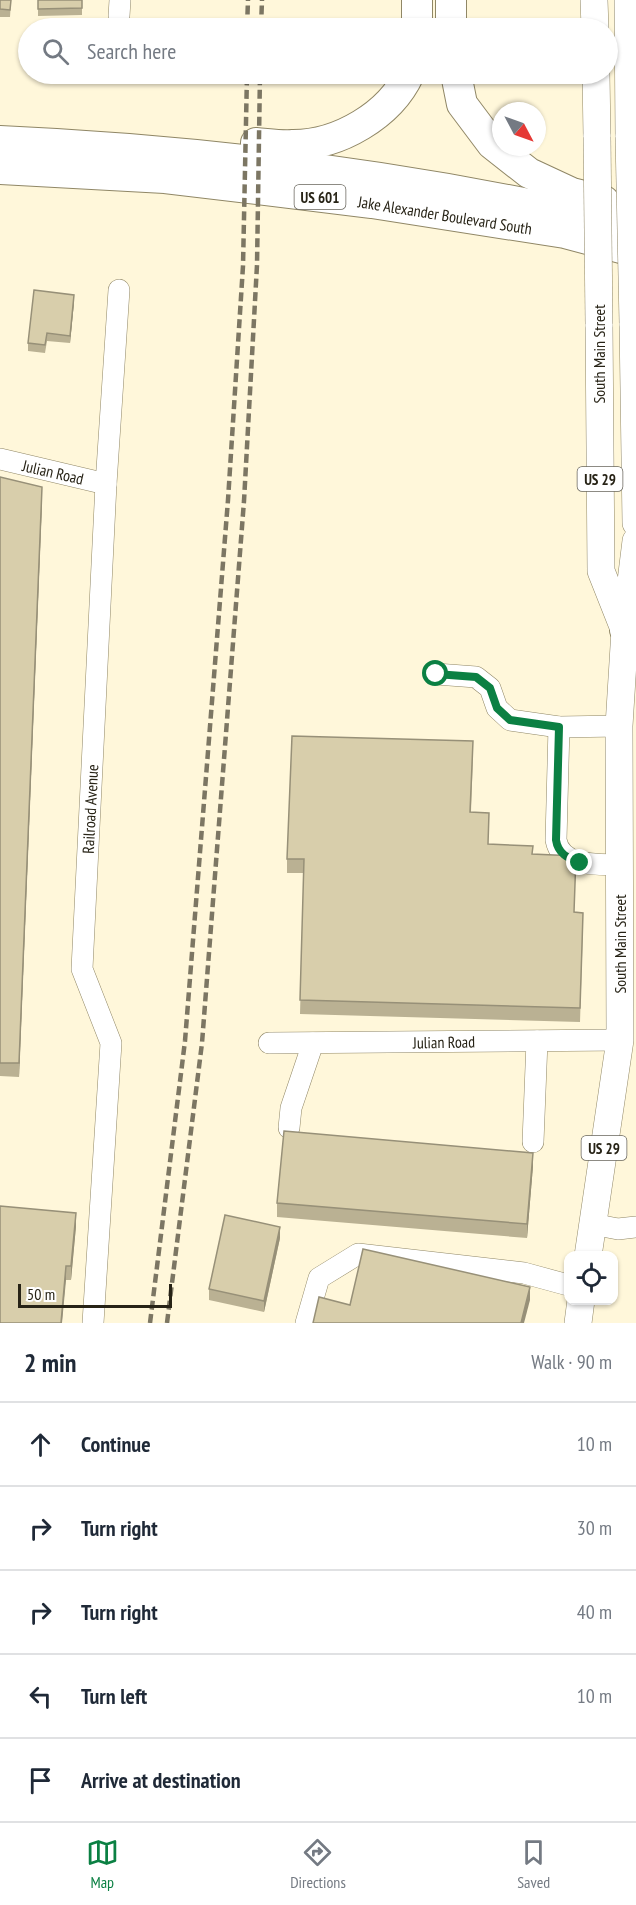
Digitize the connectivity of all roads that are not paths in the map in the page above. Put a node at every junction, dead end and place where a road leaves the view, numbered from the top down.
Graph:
1 (417, 0) edge
2 (451, 0) edge
3 (594, 0) edge
4 (628, 0) edge
5 (417, 18) edge
6 (451, 18) edge
7 (595, 18) edge
8 (632, 44) edge
9 (404, 84) edge
10 (458, 84) edge
11 (596, 84) edge
12 (0, 139) edge
13 (0, 169) edge
14 (636, 209) edge
15 (636, 225) edge
16 (636, 252) edge
17 (119, 291) dead end
18 (0, 459) edge
19 (106, 484) junction
20 (636, 523) edge
21 (636, 541) edge
22 (632, 629) edge
23 (436, 674) dead end
24 (619, 726) junction
25 (559, 727) junction
26 (628, 794) edge
27 (621, 866) junction
28 (628, 921) edge
29 (628, 966) edge
30 (620, 1040) junction
31 (537, 1041) junction
32 (269, 1043) dead end
33 (313, 1043) junction
34 (289, 1128) dead end
35 (533, 1142) dead end
36 (592, 1224) junction
37 (636, 1227) edge
38 (589, 1251) edge
39 (564, 1284) edge
40 (580, 1305) edge
41 (93, 1323) edge
42 (306, 1323) edge
43 (578, 1323) edge

1 - 5 highway
2 - 6 highway
3 - 7 main road
4 - 8 main road, South Main Street / US 29
8 - 20 main road, South Main Street / US 29, bridge
9 - 12 highway
10 - 14 highway
11 - 22 main road, South Main Street / US 29, bridge
12 - 15 highway, Jake Alexander Boulevard South / US 601
13 - 16 highway, Jake Alexander Boulevard South / US 601
17 - 19 street, Railroad Avenue
18 - 19 street, Julian Road
19 - 41 street, Railroad Avenue
21 - 22 main road, South Main Street / US 29
22 - 24 main road, South Main Street / US 29
23 - 25 street
24 - 25 street
24 - 26 main road, South Main Street / US 29
25 - 27 street
26 - 27 main road, South Main Street / US 29
27 - 28 main road, South Main Street / US 29
28 - 29 main road, South Main Street / US 29
29 - 30 main road, South Main Street / US 29
30 - 31 street, Julian Road
30 - 36 main road, South Main Street / US 29
31 - 33 street, Julian Road
31 - 35 street
32 - 33 street, Julian Road
33 - 34 street
36 - 37 street
36 - 38 main road, South Main Street / US 29
39 - 42 street
40 - 43 main road

